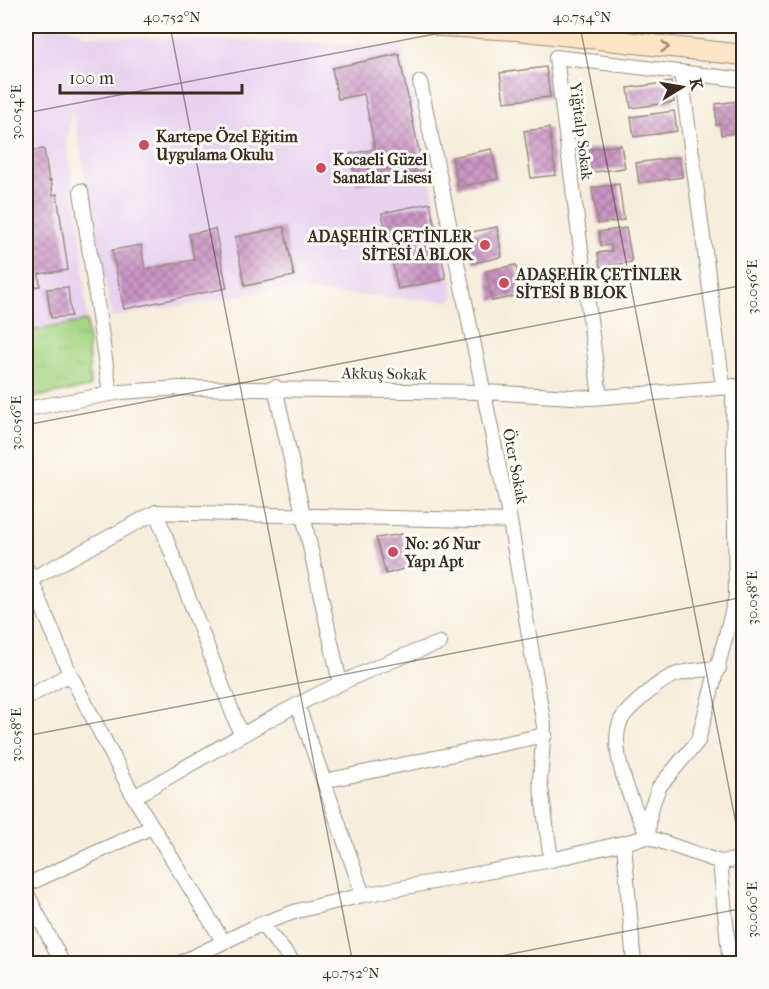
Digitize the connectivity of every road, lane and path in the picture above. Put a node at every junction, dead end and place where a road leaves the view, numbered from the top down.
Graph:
1 (440, 26) edge
2 (540, 32) junction
3 (744, 55) edge
4 (556, 57) junction
5 (681, 72) junction
6 (744, 80) edge
7 (420, 82) dead end
8 (81, 191) dead end
9 (275, 387) junction
10 (733, 387) edge
11 (484, 392) junction
12 (110, 394) junction
13 (600, 397) junction
14 (26, 410) edge
15 (156, 512) junction
16 (303, 515) junction
17 (510, 520) junction
18 (27, 576) edge
19 (440, 643) dead end
20 (719, 668) junction
21 (70, 674) junction
22 (340, 683) junction
23 (26, 698) edge
24 (298, 706) junction
25 (241, 735) junction
26 (545, 735) junction
27 (324, 781) junction
28 (134, 797) junction
29 (152, 827) junction
30 (648, 837) junction
31 (624, 844) junction
32 (744, 859) edge
33 (551, 860) junction
34 (720, 862) junction
35 (26, 885) edge
36 (26, 892) edge
37 (363, 896) junction
38 (261, 924) junction
39 (223, 941) junction
40 (63, 963) edge
41 (178, 963) edge
42 (295, 963) edge
43 (634, 963) edge
44 (730, 963) edge

1 - 2 main road
2 -> 3 main road
2 - 4 street
4 - 5 street, Yiğitalp Sokak
4 - 13 street, Yiğitalp Sokak
5 - 6 street, Yiğitalp Sokak
5 - 10 street
7 - 11 street, Öter Sokak
8 - 12 street
9 - 11 street, Akkuş Sokak
9 - 12 street, Akkuş Sokak
9 - 16 street
10 - 13 street, Akkuş Sokak
10 - 20 street
11 - 13 street, Akkuş Sokak
11 - 17 street, Öter Sokak
12 - 14 street, Akkuş Sokak
15 - 16 street
15 - 18 street
15 - 25 street
16 - 17 street
16 - 22 street
17 - 26 street, Öter Sokak
18 - 21 street
19 - 22 street
20 - 30 street
20 - 30 street
21 - 23 street
21 - 28 street
22 - 24 street
24 - 25 street
24 - 27 street
25 - 28 street
26 - 27 street
26 - 33 street, Öter Sokak
27 - 37 street
28 - 29 street
29 - 35 street
29 - 39 street
30 - 31 street
30 - 34 street
31 - 33 street
31 - 43 street
32 - 34 street
33 - 37 street
34 - 44 street
36 - 40 street
37 - 38 street
38 - 39 street
38 - 42 street
39 - 41 street

